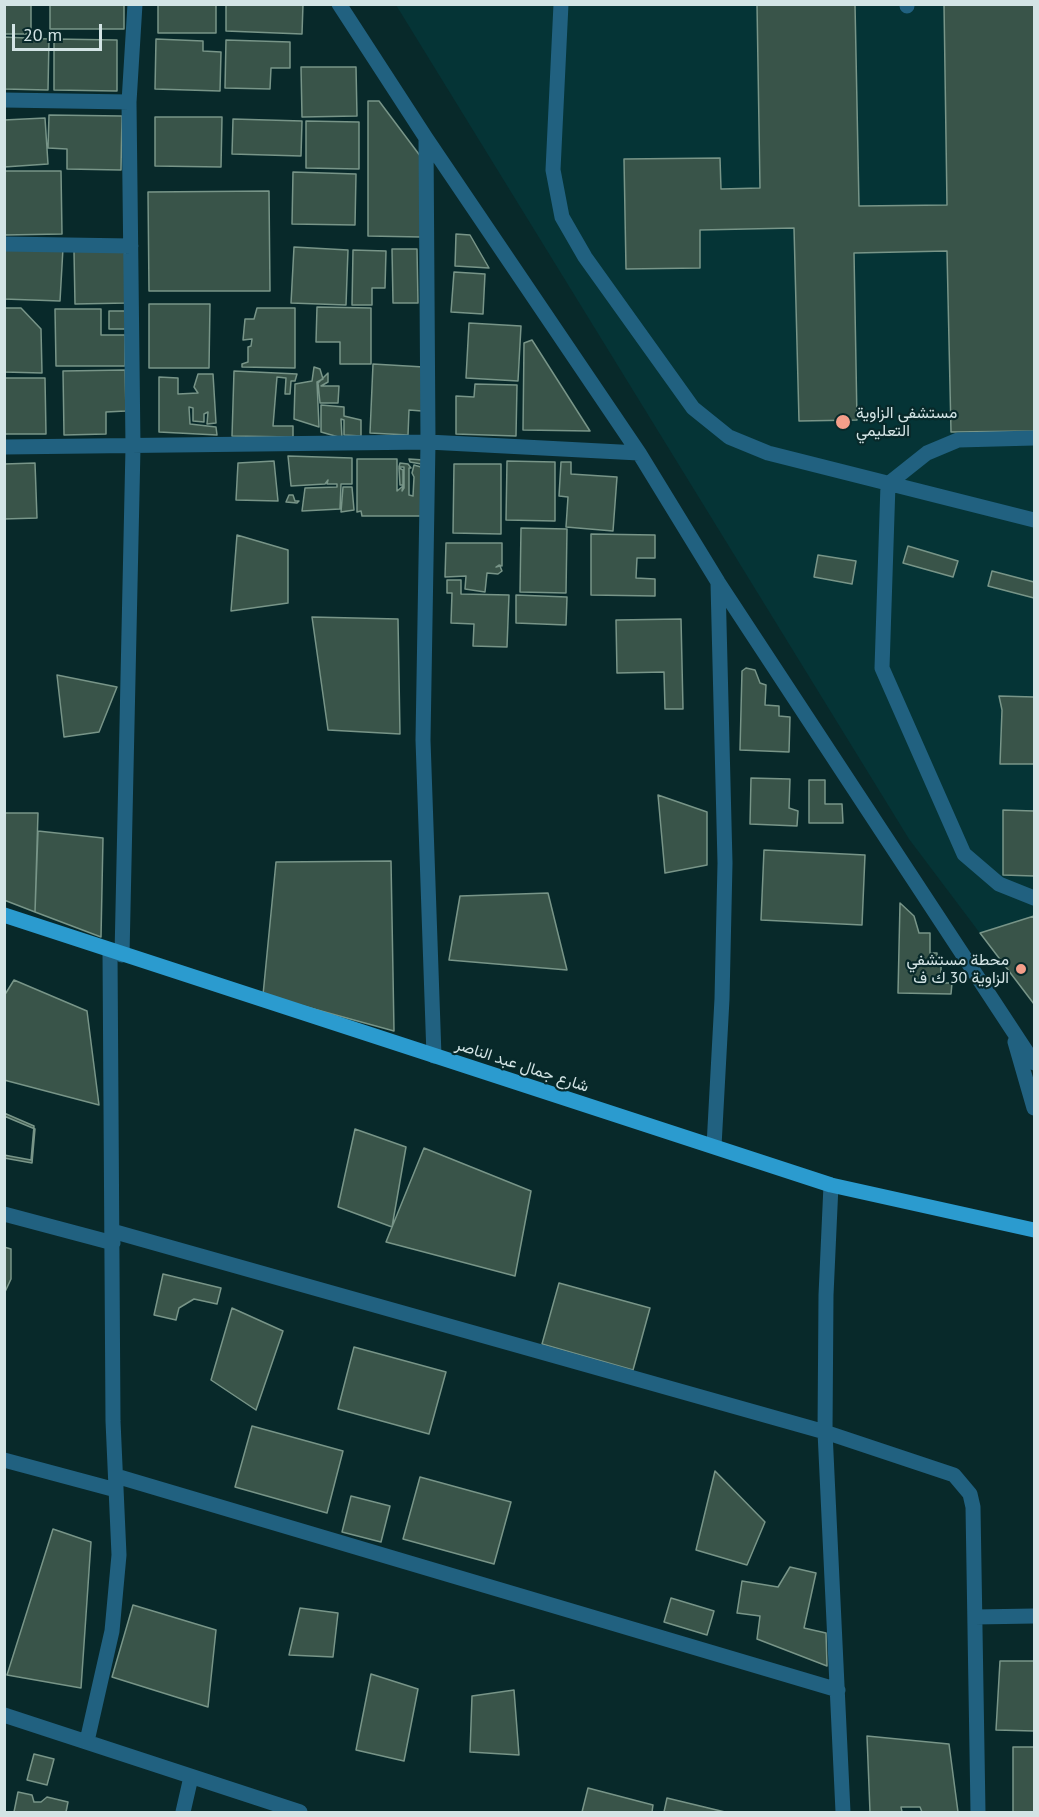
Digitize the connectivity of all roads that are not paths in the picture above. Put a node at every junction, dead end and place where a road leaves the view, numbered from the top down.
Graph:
1 (135, 4) edge
2 (339, 4) edge
3 (561, 4) edge
4 (4, 100) edge
5 (129, 102) junction
6 (426, 138) junction
7 (4, 244) edge
8 (131, 246) junction
9 (1035, 438) edge
10 (428, 442) junction
11 (4, 447) edge
12 (133, 447) junction
13 (639, 453) junction
14 (888, 484) junction
15 (1035, 520) edge
16 (718, 582) junction
17 (1035, 898) edge
18 (4, 915) edge
19 (116, 953) junction
20 (1011, 1030) junction
21 (434, 1056) junction
22 (1035, 1063) edge
23 (1035, 1108) edge
24 (714, 1146) junction
25 (831, 1185) junction
26 (4, 1214) edge
27 (1035, 1230) edge
28 (112, 1237) junction
29 (825, 1432) junction
30 (4, 1460) edge
31 (116, 1483) junction
32 (1035, 1616) edge
33 (975, 1617) junction
34 (838, 1690) junction
35 (4, 1714) edge
36 (87, 1741) junction
37 (191, 1777) junction
38 (255, 1806) edge
39 (183, 1812) edge
40 (300, 1812) edge
41 (843, 1812) edge
42 (978, 1812) edge

1 - 5 street
2 - 6 street
3 - 14 street
4 - 5 street
5 - 8 street
6 - 10 street
6 - 13 street
7 - 8 street
8 - 12 street
9 - 14 street
10 - 12 street
10 - 13 street
10 - 21 street
11 - 12 street
12 - 19 street
13 - 16 street
14 - 15 street
14 - 17 street
16 - 20 street
16 - 24 street
18 - 19 main road, شارع جمال عبد الناصر
19 - 21 main road, شارع جمال عبد الناصر
19 - 28 street
20 - 22 street
20 - 23 street
21 - 24 main road, شارع جمال عبد الناصر
24 - 25 main road, شارع جمال عبد الناصر
25 - 27 main road, شارع جمال عبد الناصر
25 - 29 street
26 - 28 street
28 - 29 street
28 - 31 street
29 - 33 street
29 - 34 street
30 - 31 street
31 - 34 street
31 - 36 street
32 - 33 street
33 - 42 street
34 - 41 street
35 - 36 street
36 - 37 street
37 - 38 street
37 - 39 street
38 - 40 street

